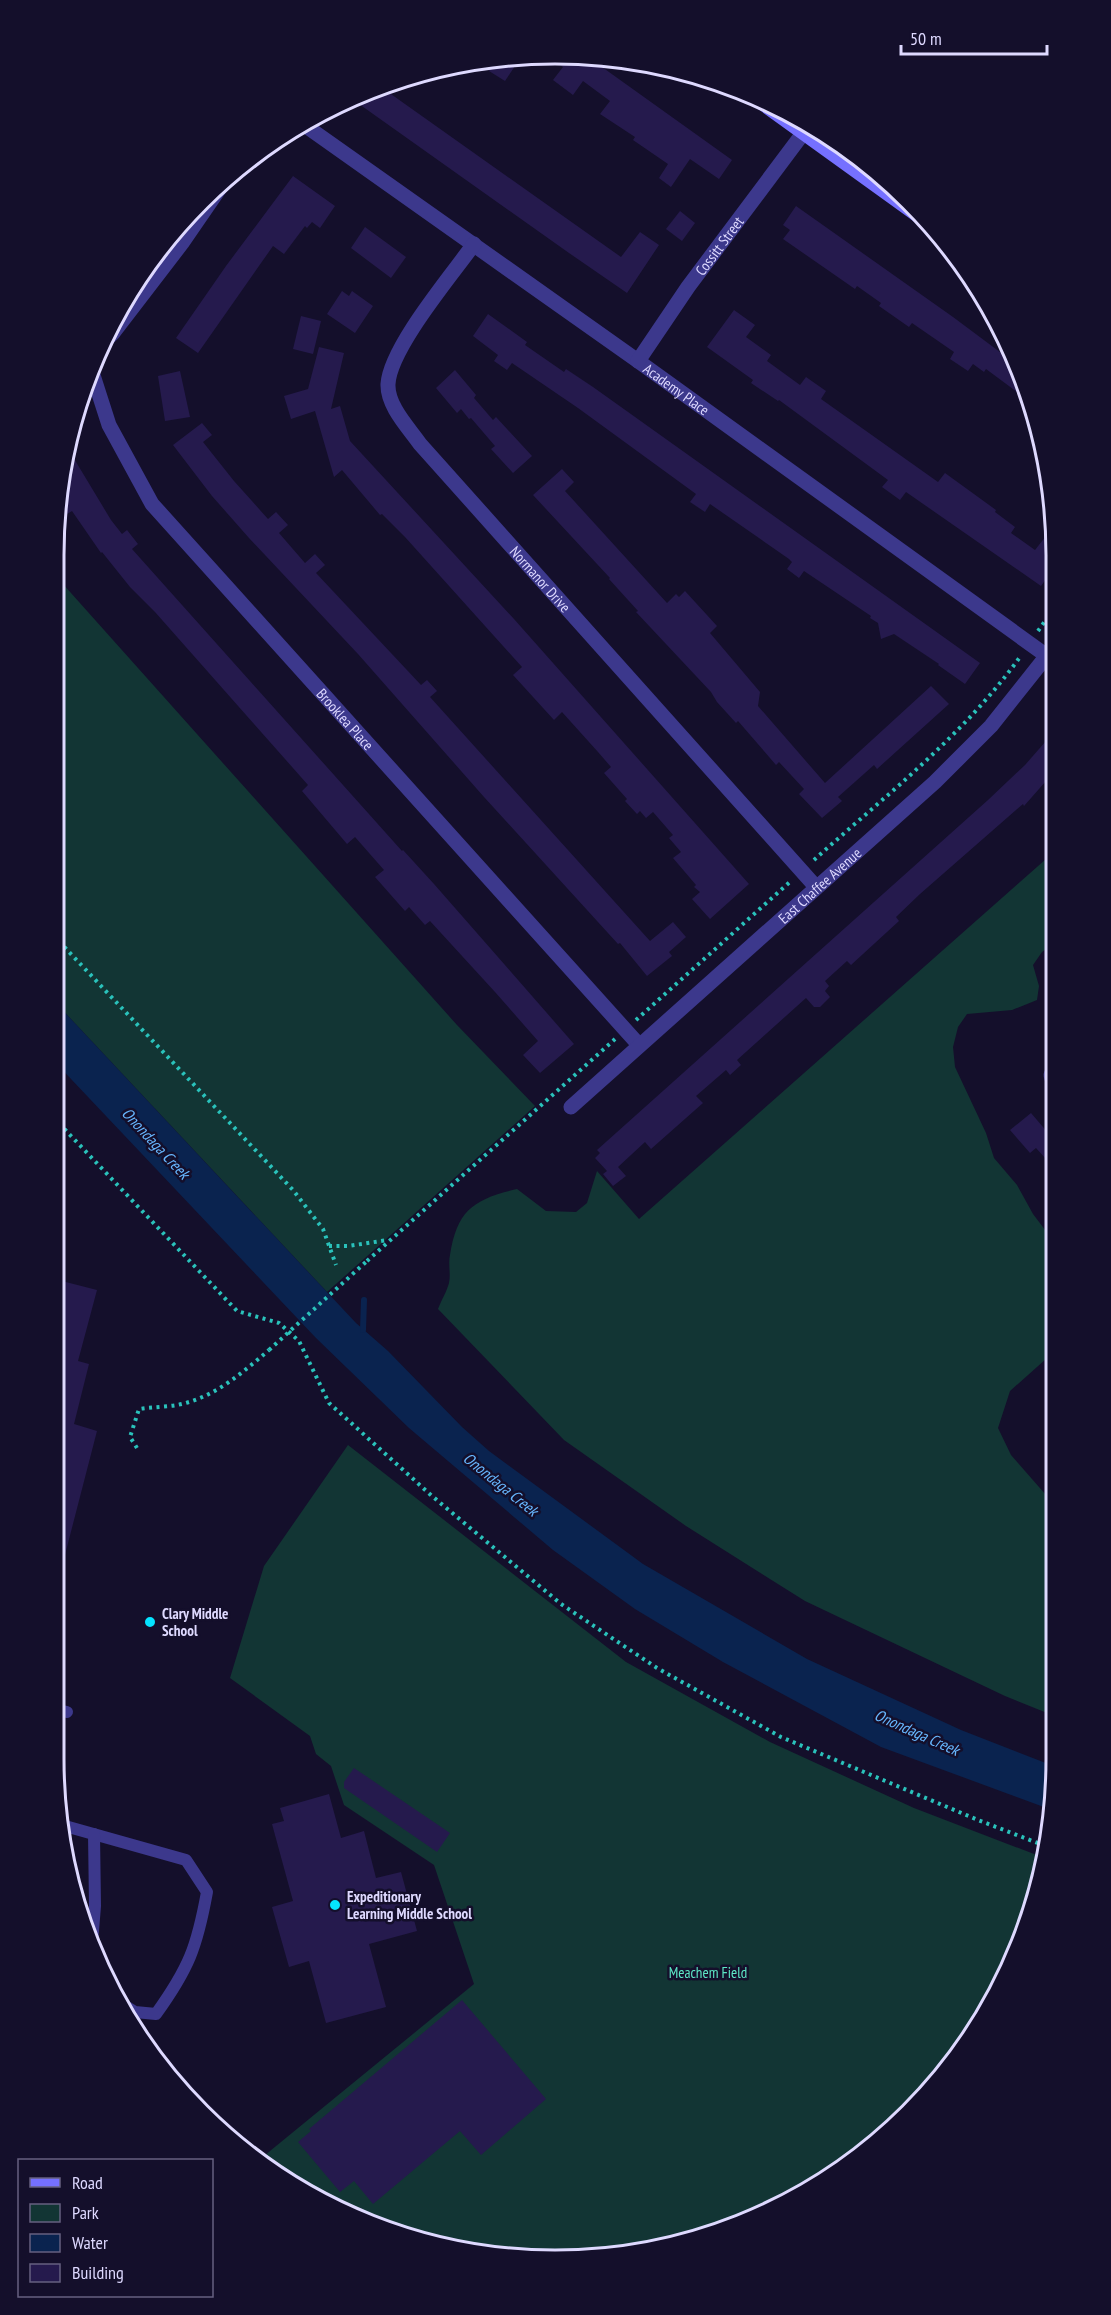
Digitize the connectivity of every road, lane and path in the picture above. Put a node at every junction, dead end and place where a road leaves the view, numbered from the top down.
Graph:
1 (311, 130) edge
2 (804, 132) joint
3 (881, 187) edge
4 (202, 214) edge
5 (474, 244) junction
6 (129, 313) edge
7 (638, 361) junction
8 (96, 384) edge
9 (1046, 620) edge
10 (1029, 643) junction
11 (1046, 650) edge
12 (1046, 657) edge
13 (802, 871) junction
14 (816, 887) junction
15 (64, 947) edge
16 (625, 1030) junction
17 (639, 1045) junction
18 (571, 1107) dead end
19 (64, 1129) edge
20 (390, 1240) junction
21 (329, 1246) junction
22 (336, 1265) dead end
23 (137, 1448) dead end
24 (64, 1711) edge
25 (68, 1712) dead end
26 (70, 1827) edge
27 (94, 1834) junction
28 (1039, 1843) edge
29 (94, 1924) edge
30 (134, 2011) edge

1 - 5 street, Academy Place
2 - 3 main road
2 - 7 street, Cossitt Street
4 - 6 street
5 - 7 street, Academy Place
5 - 13 street, Normanor Drive
7 - 10 street, Academy Place
8 - 16 street, Brooklea Place
9 - 10 path
10 - 11 street, Academy Place
10 - 13 path
12 - 14 street, East Chaffee Avenue
13 - 14 street, Normanor Drive
13 - 16 path
14 - 17 street, East Chaffee Avenue
15 - 21 path
16 - 17 street, Brooklea Place
16 - 20 path
17 - 18 street, East Chaffee Avenue
19 - 28 path
20 - 21 path
20 - 23 path, bridge
21 - 22 path
24 - 25 lane
26 - 27 lane
27 - 29 lane
27 - 30 lane

